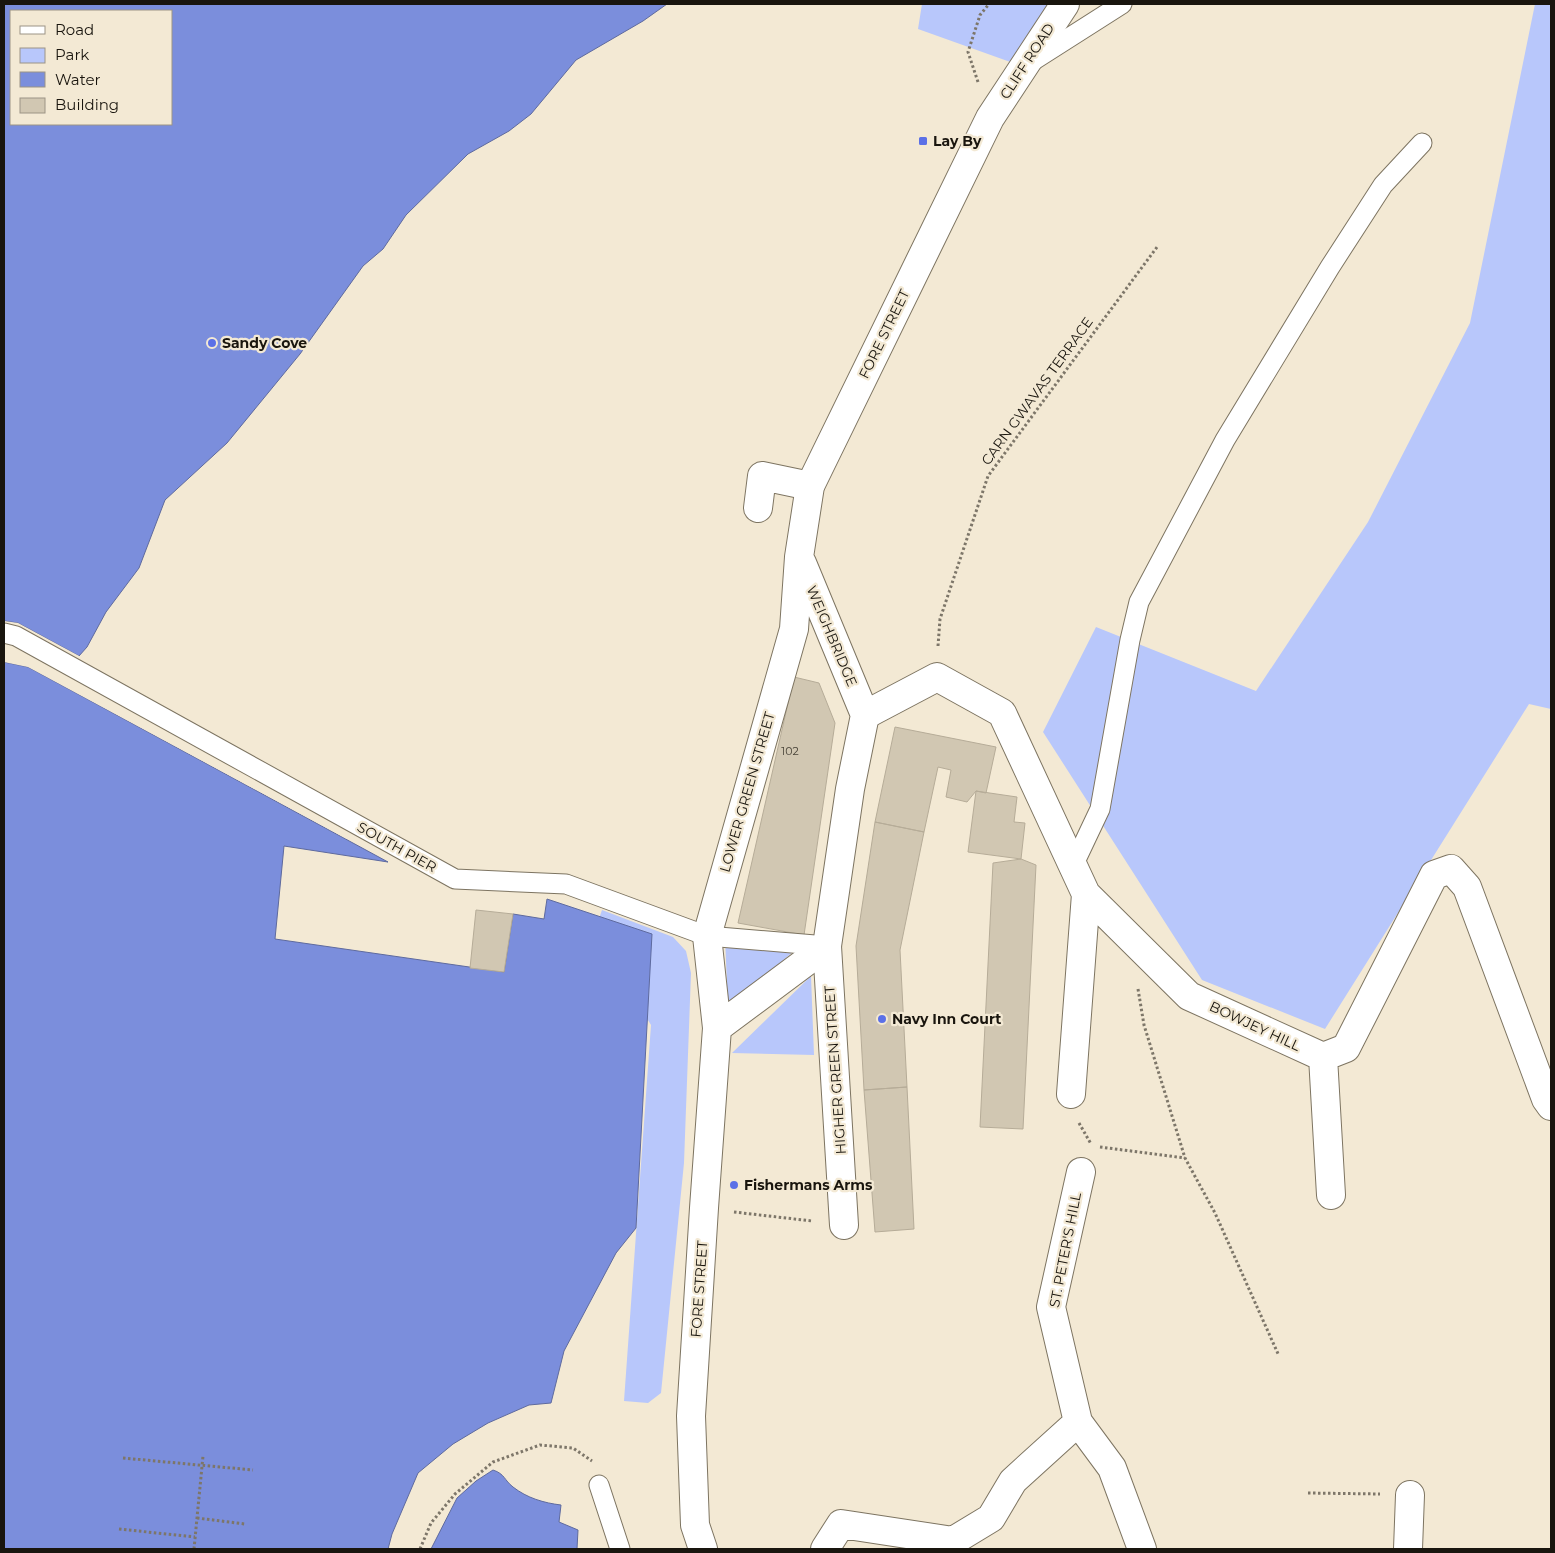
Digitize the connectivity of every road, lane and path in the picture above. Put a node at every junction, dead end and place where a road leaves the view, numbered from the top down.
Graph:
1 (989, 4) edge
2 (1065, 4) edge
3 (1122, 4) edge
4 (1024, 67) junction
5 (990, 118) junction
6 (1422, 143) dead end
7 (1157, 247) dead end
8 (810, 486) junction
9 (758, 508) dead end
10 (799, 557) junction
11 (4, 634) edge
12 (936, 677) junction
13 (865, 715) junction
14 (1073, 866) junction
15 (1086, 894) junction
16 (707, 936) junction
17 (827, 946) junction
18 (1138, 989) dead end
19 (718, 1028) junction
20 (1323, 1057) junction
21 (1071, 1094) joint
22 (1551, 1106) edge
23 (1185, 1158) junction
24 (1081, 1172) dead end
25 (1331, 1195) dead end
26 (704, 1208) junction
27 (816, 1221) dead end
28 (844, 1225) dead end
29 (1279, 1356) dead end
30 (1078, 1422) junction
31 (203, 1456) dead end
32 (123, 1458) dead end
33 (253, 1470) dead end
34 (599, 1485) joint
35 (1308, 1493) dead end
36 (1410, 1495) joint
37 (197, 1518) junction
38 (246, 1524) dead end
39 (119, 1529) dead end
40 (195, 1537) junction
41 (194, 1549) edge
42 (420, 1549) edge
43 (620, 1549) edge
44 (703, 1549) edge
45 (825, 1549) edge
46 (1142, 1549) edge
47 (1408, 1549) edge

1 - 5 path
2 - 4 street, CLIFF ROAD
3 - 4 lane
4 - 5 street, CLIFF ROAD
5 - 8 street, FORE STREET
6 - 14 lane
7 - 12 path, CARN GWAVAS TERRACE
8 - 9 street
8 - 10 street, FORE STREET
10 - 13 street, WEIGHBRIDGE
10 - 16 street, LOWER GREEN STREET
11 - 16 lane, SOUTH PIER
12 - 13 street
12 - 14 street, BOWJEY HILL
13 - 17 street, HIGHER GREEN STREET
14 - 15 street, BOWJEY HILL
15 - 20 street, BOWJEY HILL
15 - 21 street
16 - 17 lane, SOUTH PIER
16 - 19 street, LOWER GREEN STREET
17 - 19 street
17 - 28 street, HIGHER GREEN STREET
18 - 23 path
19 - 26 street, FORE STREET
20 - 22 street
20 - 25 street
21 - 23 path
23 - 29 path
24 - 30 street, ST. PETER'S HILL
26 - 27 path
26 - 44 street, FORE STREET
30 - 45 street
30 - 46 street, ST. PETER'S HILL
31 - 37 path
32 - 33 path
34 - 42 path
34 - 43 lane
35 - 36 path
36 - 47 street
37 - 38 path
37 - 40 path
39 - 40 path
40 - 41 path

